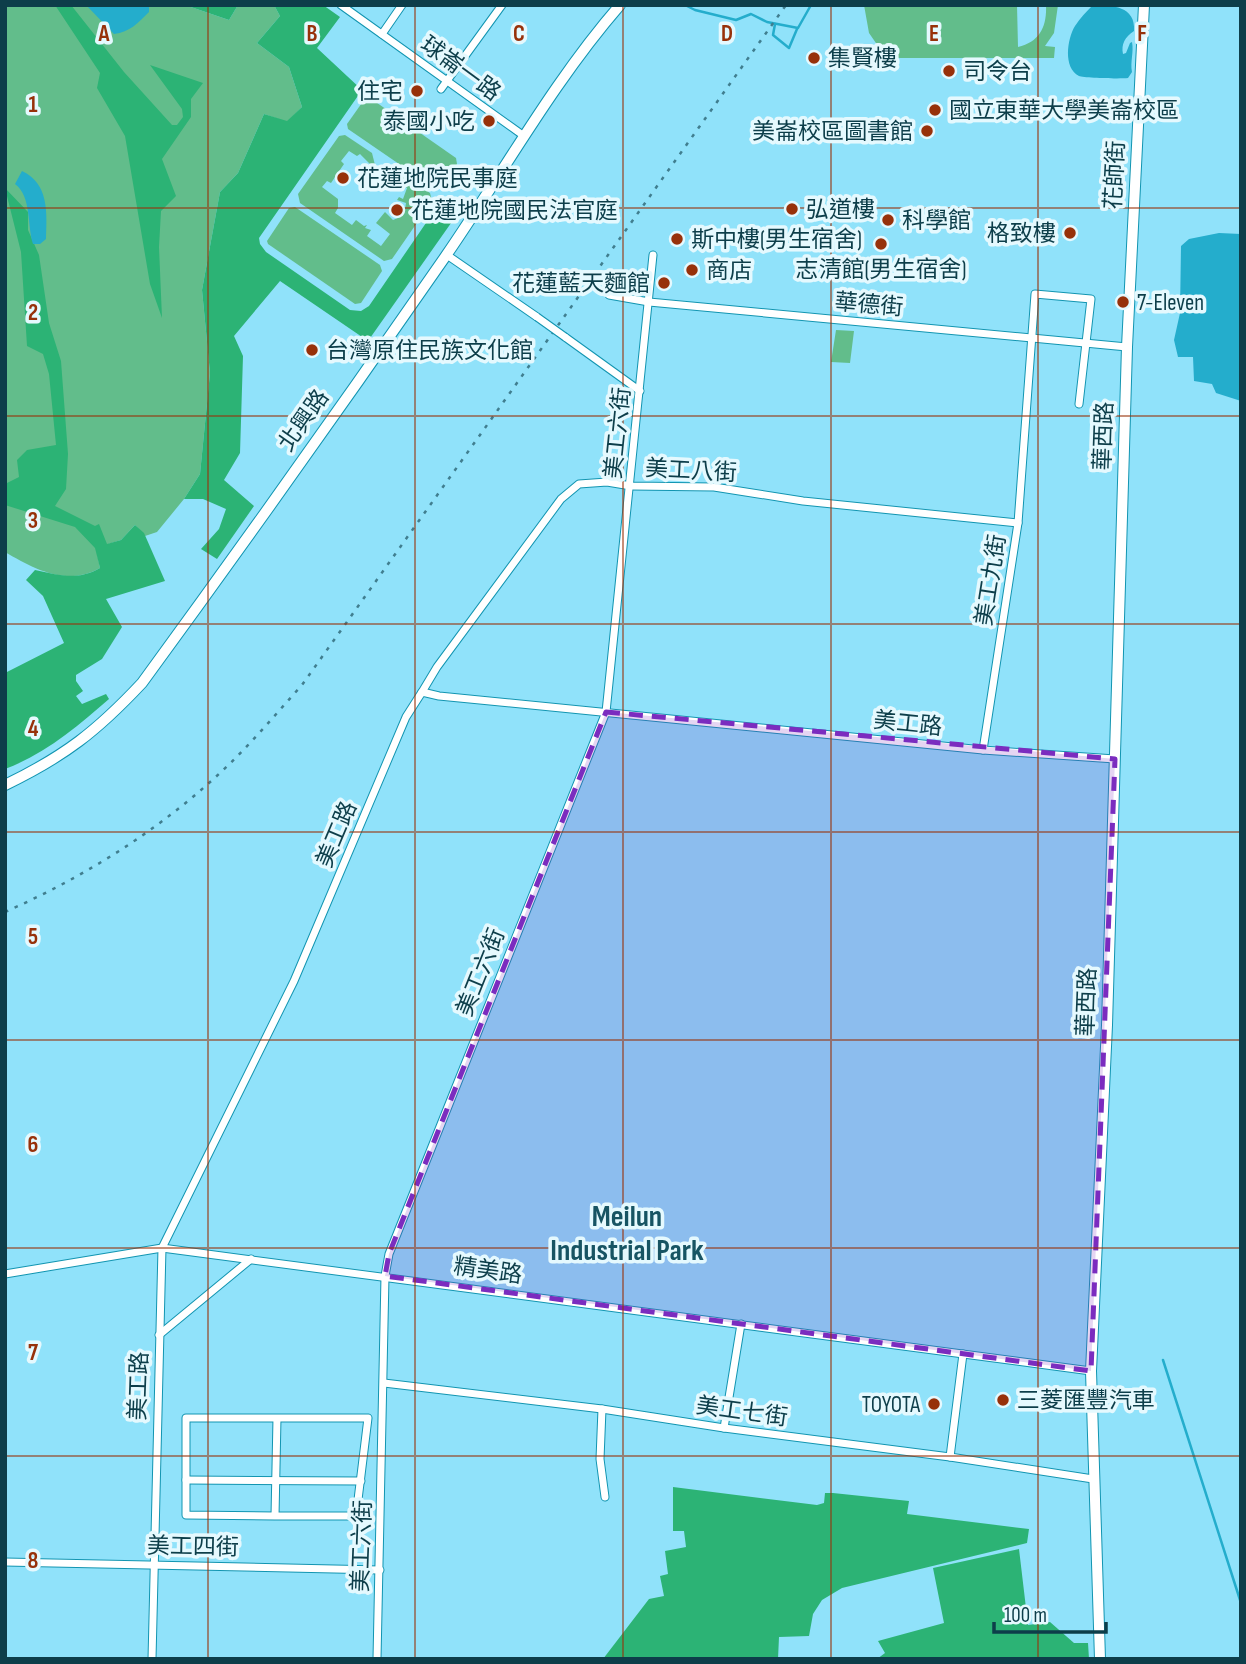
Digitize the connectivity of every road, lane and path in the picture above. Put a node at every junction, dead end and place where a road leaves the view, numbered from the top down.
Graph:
1 (341, 5) edge
2 (402, 5) edge
3 (502, 5) edge
4 (620, 5) edge
5 (1144, 5) edge
6 (382, 34) junction
7 (444, 85) junction
8 (524, 136) junction
9 (447, 255) junction
10 (653, 255) dead end
11 (608, 295) dead end
12 (649, 302) junction
13 (1030, 338) junction
14 (1087, 344) junction
15 (1126, 347) junction
16 (640, 391) junction
17 (1079, 404) dead end
18 (631, 486) junction
19 (1018, 523) junction
20 (422, 692) junction
21 (606, 712) junction
22 (983, 750) junction
23 (1115, 759) junction
24 (5, 785) edge
25 (162, 1248) junction
26 (251, 1259) junction
27 (5, 1274) edge
28 (386, 1276) junction
29 (741, 1324) junction
30 (159, 1335) junction
31 (962, 1354) junction
32 (1091, 1371) junction
33 (384, 1383) junction
34 (602, 1409) junction
35 (277, 1419) junction
36 (724, 1428) junction
37 (950, 1457) junction
38 (1093, 1479) junction
39 (186, 1480) junction
40 (276, 1480) junction
41 (361, 1481) junction
42 (605, 1496) dead end
43 (275, 1516) junction
44 (5, 1562) edge
45 (153, 1564) junction
46 (380, 1570) junction
47 (152, 1659) edge
48 (377, 1659) edge
49 (1100, 1659) edge

1 - 6 street, 球崙一路
2 - 6 street
3 - 7 street
4 - 8 street, 北興路
5 - 15 street, 花師街
6 - 7 street, 球崙一路
7 - 8 street, 球崙一路
8 - 9 street, 北興路
9 - 16 street, bridge
9 - 24 street, 北興路
10 - 12 street, 美工六街
11 - 12 street, 華德街
12 - 13 street, 華德街
12 - 16 street, 美工六街
13 - 14 street, 華德街
13 - 14 street, 美工九街
13 - 19 street, 美工九街
14 - 15 street, 華德街
14 - 17 street
15 - 23 street, 華西路
16 - 18 street, 美工六街
18 - 19 street, 美工八街
18 - 20 street, 美工八街
18 - 21 street, 美工六街
19 - 22 street, 美工九街
20 - 21 street, 美工路
20 - 25 street, 美工路
21 - 22 street, 美工路
21 - 28 street, 美工六街
22 - 23 street, 美工路
23 - 32 street, 華西路
25 - 26 street, 精美路
25 - 27 street, 精美路
25 - 30 street, 美工路
26 - 28 street, 精美路
26 - 30 street
28 - 29 street, 精美路
28 - 33 street, 美工六街
29 - 31 street, 精美路
29 - 36 street
30 - 45 street, 美工路
31 - 32 street, 精美路
31 - 37 street
32 - 38 street, 華西路
33 - 34 street, 美工七街
33 - 46 street, 美工六街
34 - 36 street, 美工七街
34 - 42 street
35 - 39 street
35 - 40 street
35 - 41 street
36 - 37 street, 美工七街
37 - 38 street, 美工七街
38 - 49 street, 華西路
39 - 40 street
39 - 43 street
40 - 41 street
40 - 43 street
41 - 43 street
44 - 45 street, 美工四街
45 - 46 street, 美工四街
45 - 47 street, 美工路
46 - 48 street, 美工六街

